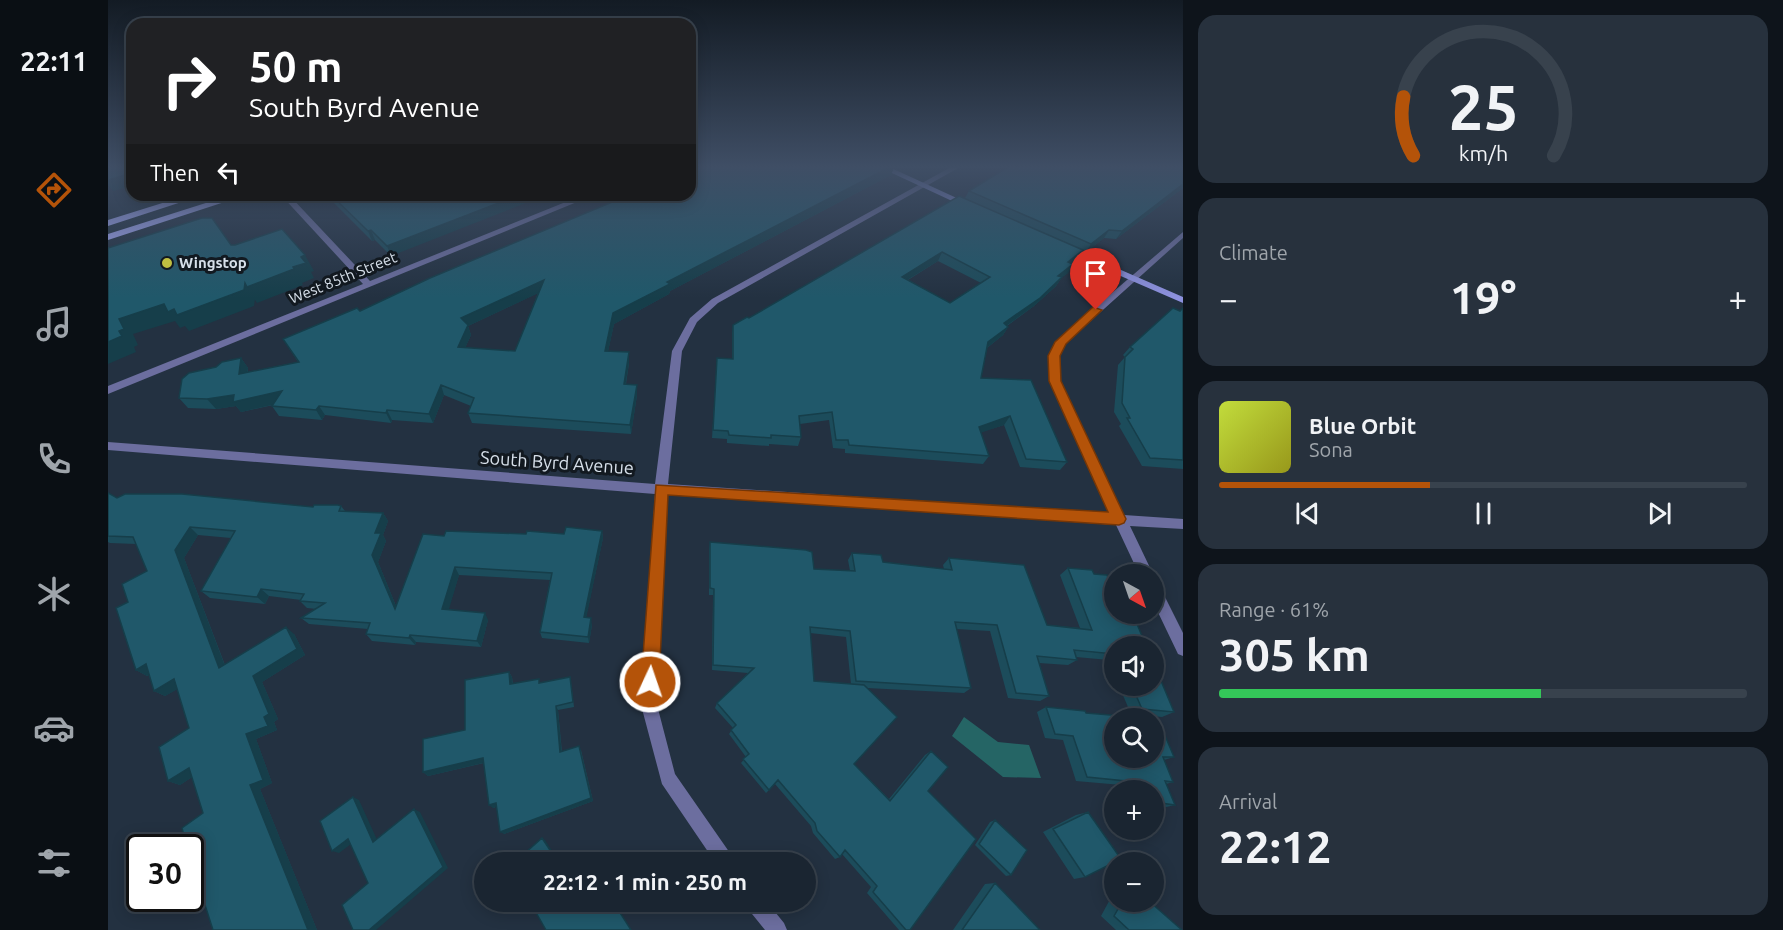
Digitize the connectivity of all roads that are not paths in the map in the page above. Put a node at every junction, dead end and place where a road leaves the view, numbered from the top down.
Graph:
1 (148, 210) edge
2 (192, 210) edge
3 (299, 210) edge
4 (552, 210) edge
5 (877, 210) edge
6 (108, 223) edge
7 (1183, 234) edge
8 (108, 237) edge
9 (1059, 246) edge
10 (1132, 278) junction
11 (368, 284) junction
12 (1183, 300) edge
13 (108, 390) edge
14 (108, 446) edge
15 (661, 489) junction
16 (1119, 519) junction
17 (1183, 524) edge
18 (1141, 564) edge
19 (1164, 610) edge
20 (1183, 649) edge
21 (719, 852) edge
22 (763, 912) edge
23 (777, 930) edge

1 - 6 main road
2 - 8 main road
3 - 11 street
4 - 11 street, West 85th Street
5 - 15 street
7 - 10 street
9 - 10 street
10 - 12 street
10 - 16 street
11 - 13 street, West 85th Street
14 - 15 street, South Byrd Avenue
15 - 16 street, South Byrd Avenue
15 - 21 street
16 - 17 street, South Byrd Avenue
16 - 18 street
19 - 20 street
22 - 23 street

